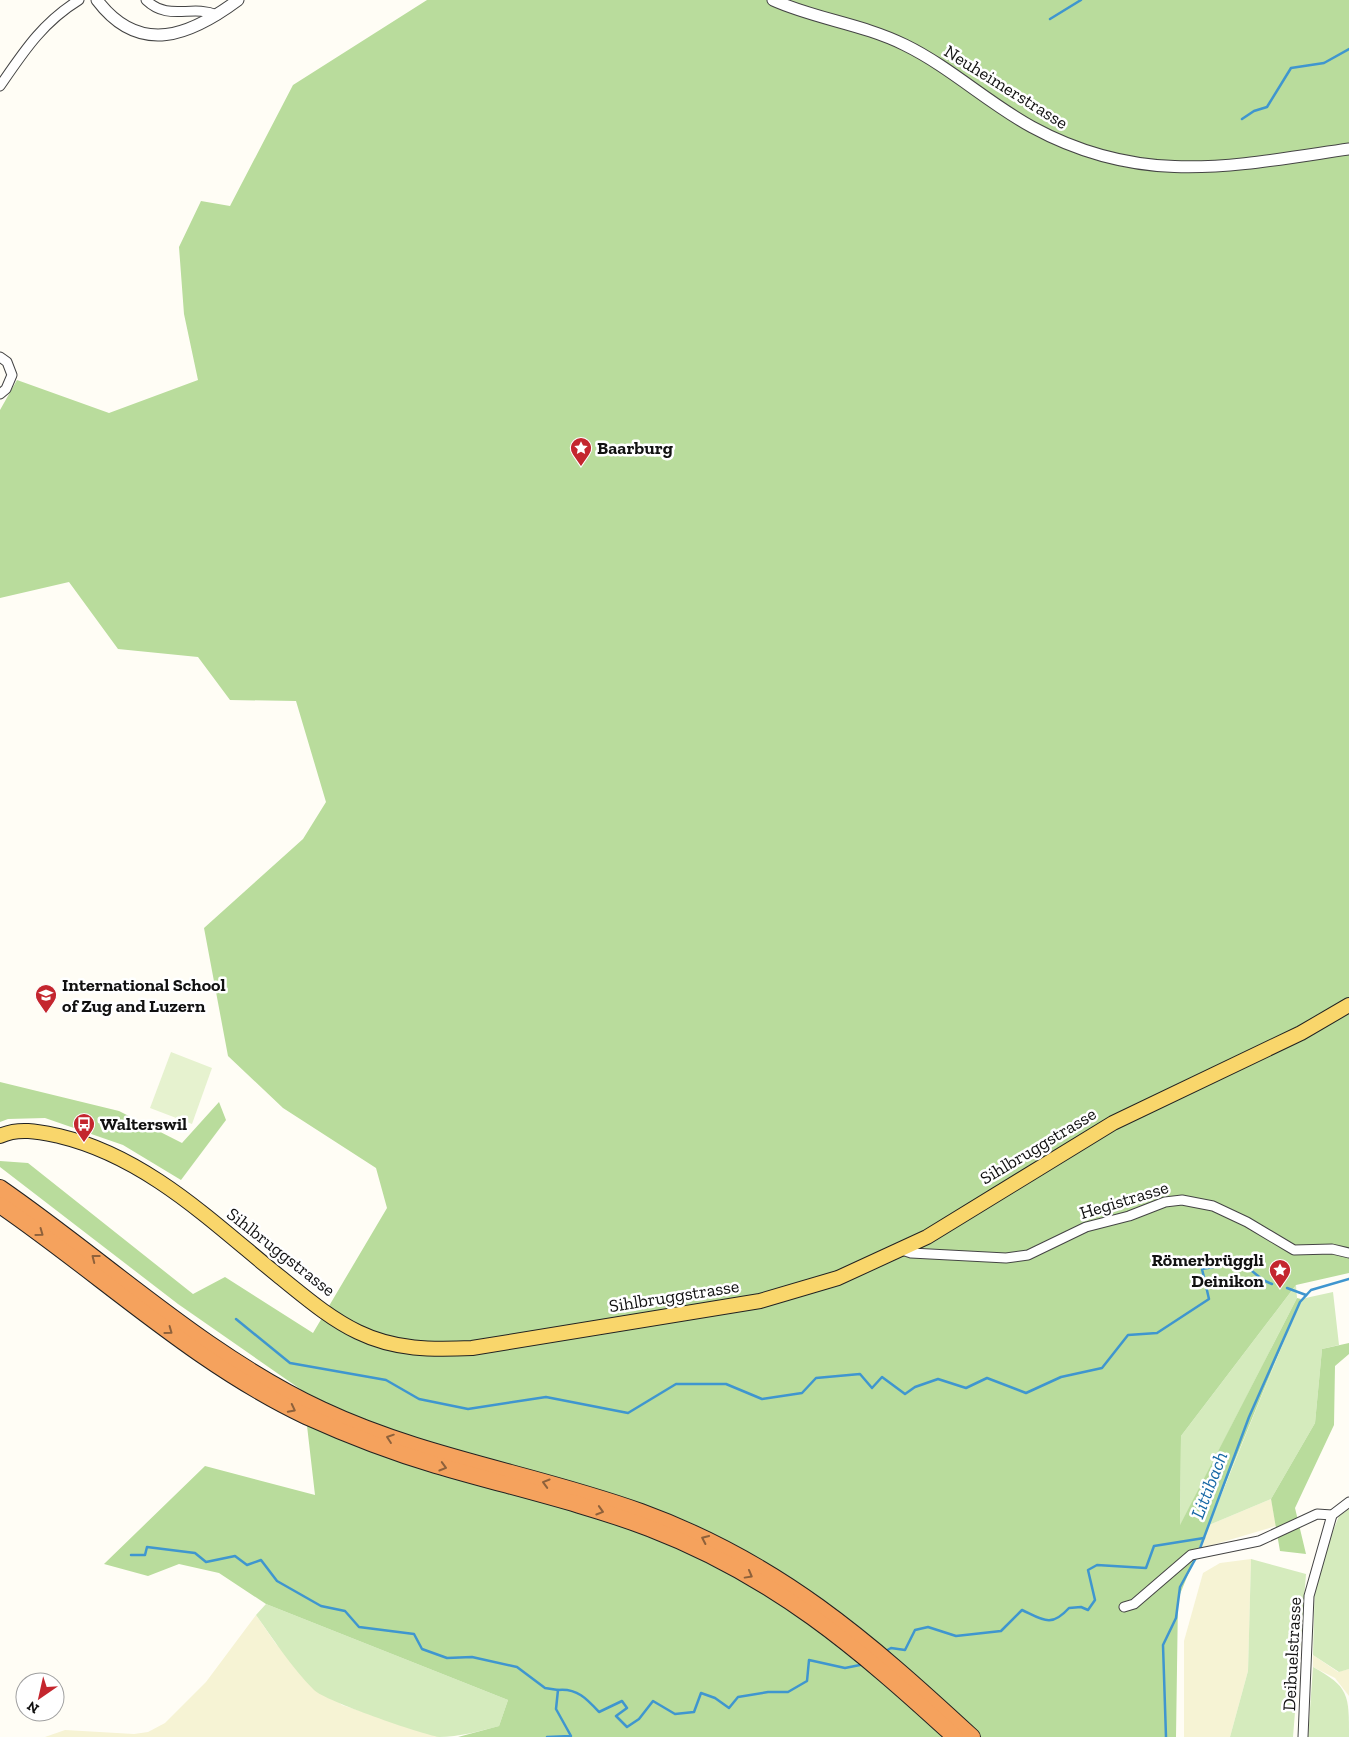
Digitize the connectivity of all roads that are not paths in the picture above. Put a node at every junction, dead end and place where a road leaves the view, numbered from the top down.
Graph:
1 (79, 0) edge
2 (97, 0) edge
3 (146, 0) edge
4 (238, 0) edge
5 (773, 0) edge
6 (217, 15) junction
7 (0, 86) edge
8 (1349, 149) edge
9 (0, 357) edge
10 (0, 394) edge
11 (1349, 1005) edge
12 (0, 1136) edge
13 (0, 1188) edge
14 (0, 1205) edge
15 (902, 1250) junction
16 (1349, 1253) edge
17 (1349, 1502) edge
18 (1332, 1514) junction
19 (1124, 1607) dead end
20 (817, 1611) junction
21 (943, 1718) junction
22 (954, 1737) edge
23 (972, 1737) edge
24 (1303, 1737) edge

1 - 7 street
2 - 6 street
3 - 6 street
4 - 6 street
5 - 8 street, Neuheimerstrasse
9 - 10 street
11 - 15 main road, Sihlbruggstrasse
12 - 15 main road, Sihlbruggstrasse
20 -> 13 highway
14 -> 20 highway
15 - 16 street, Hegistrasse
17 - 18 street
18 - 19 street
18 - 24 street, Deibuelstrasse
20 - 21 highway
21 - 22 highway
21 - 23 highway

